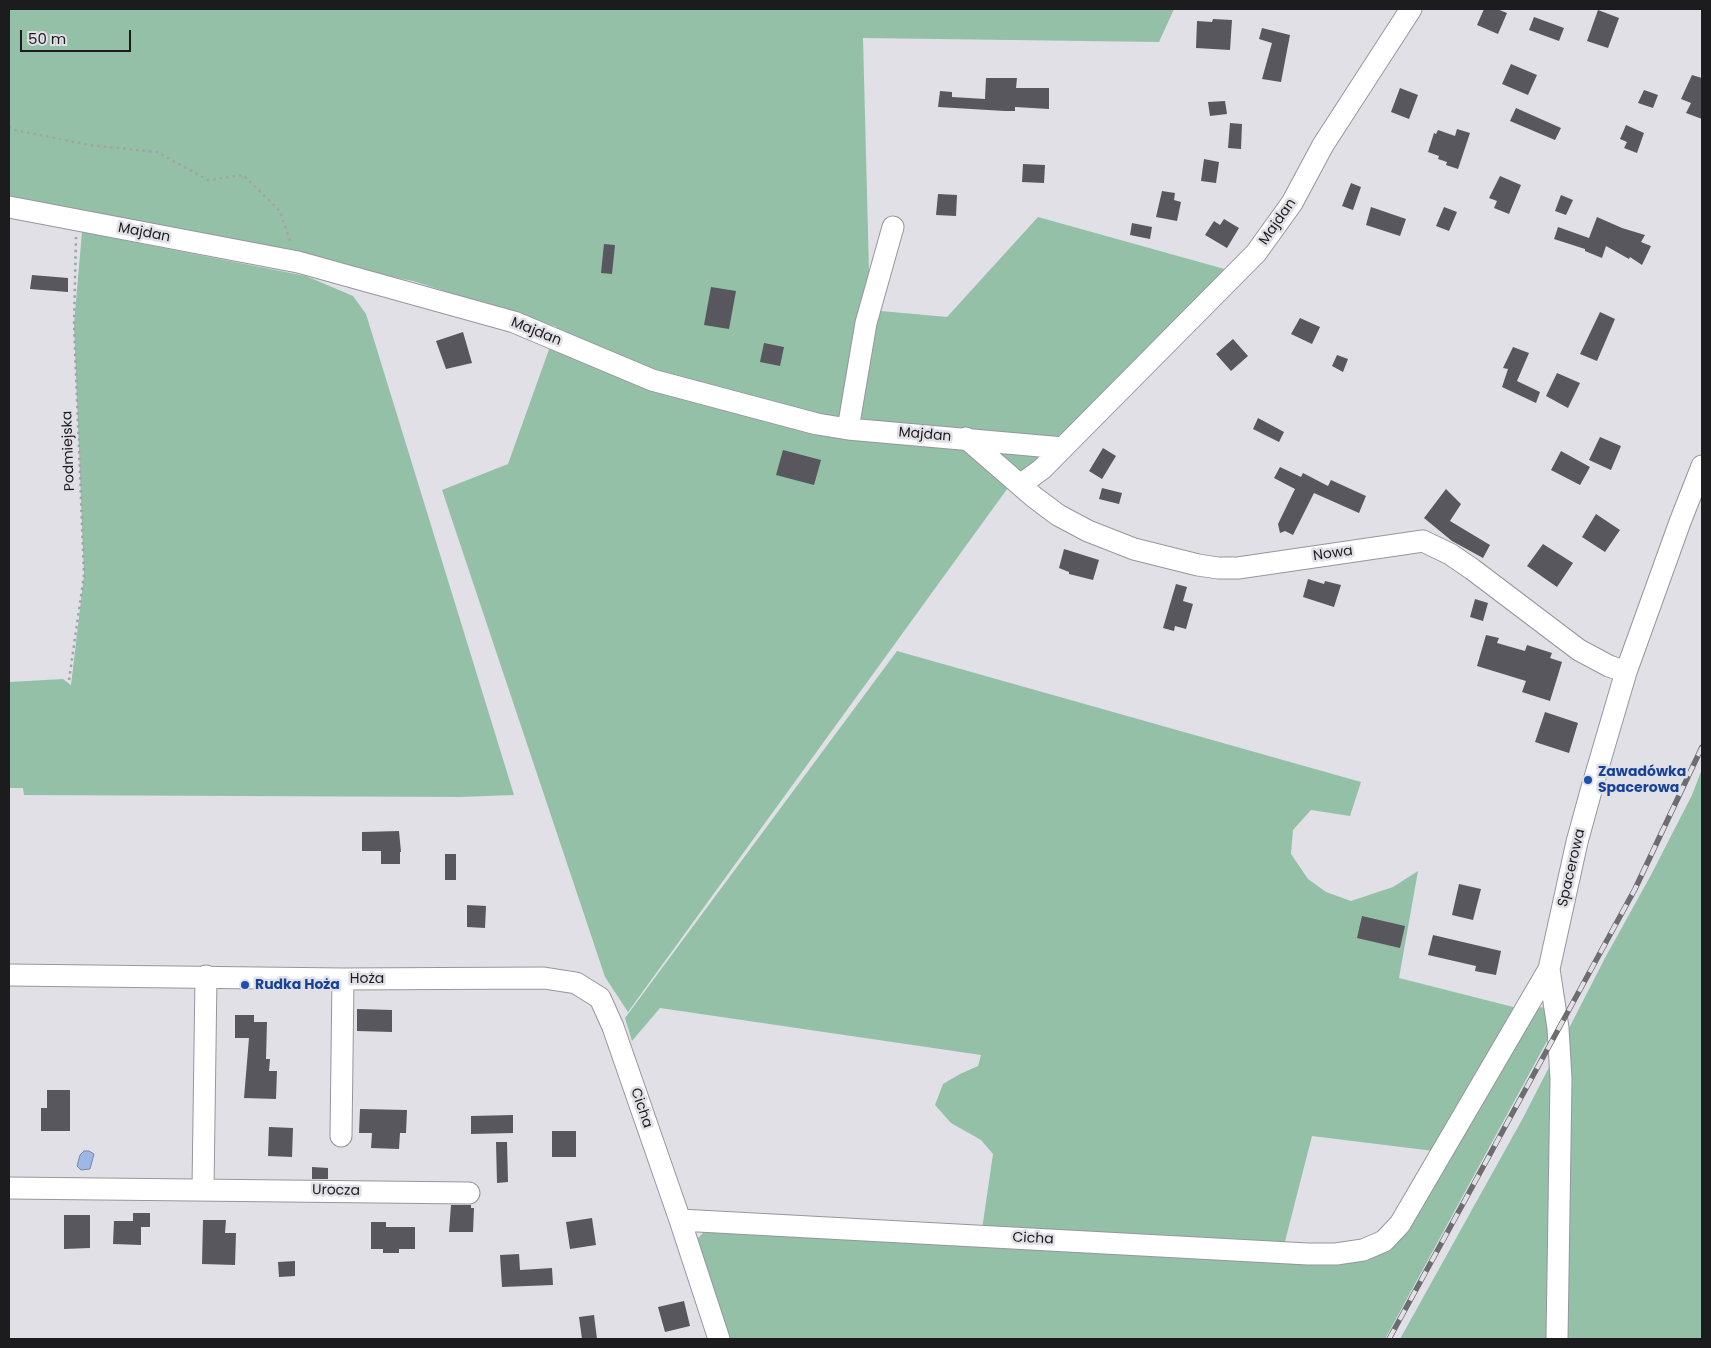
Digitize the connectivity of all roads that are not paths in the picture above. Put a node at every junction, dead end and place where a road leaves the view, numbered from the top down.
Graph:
1 (1411, 9) edge
2 (9, 207) edge
3 (893, 228) dead end
4 (848, 429) junction
5 (966, 438) junction
6 (1063, 448) junction
7 (1702, 466) edge
8 (1020, 484) junction
9 (1626, 672) junction
10 (1549, 969) junction
11 (9, 975) edge
12 (206, 976) junction
13 (343, 979) junction
14 (600, 998) joint
15 (342, 1136) dead end
16 (9, 1188) edge
17 (204, 1189) junction
18 (469, 1194) dead end
19 (680, 1220) junction
20 (1384, 1241) joint
21 (719, 1339) edge
22 (1557, 1339) edge

1 - 6 street, Majdan
2 - 4 street, Majdan
3 - 4 street
4 - 5 street, Majdan
5 - 6 street, Majdan
5 - 8 street, Nowa
6 - 8 street, Majdan
7 - 9 street, Spacerowa
8 - 9 street, Nowa
9 - 10 street, Spacerowa
10 - 20 street, Spacerowa
10 - 22 street
11 - 12 street, Hoża
12 - 13 street, Hoża
12 - 17 street
13 - 14 street, Hoża
13 - 15 street
14 - 19 street, Cicha
16 - 17 street, Urocza
17 - 18 street, Urocza
19 - 20 street, Cicha
19 - 21 street, Cicha

